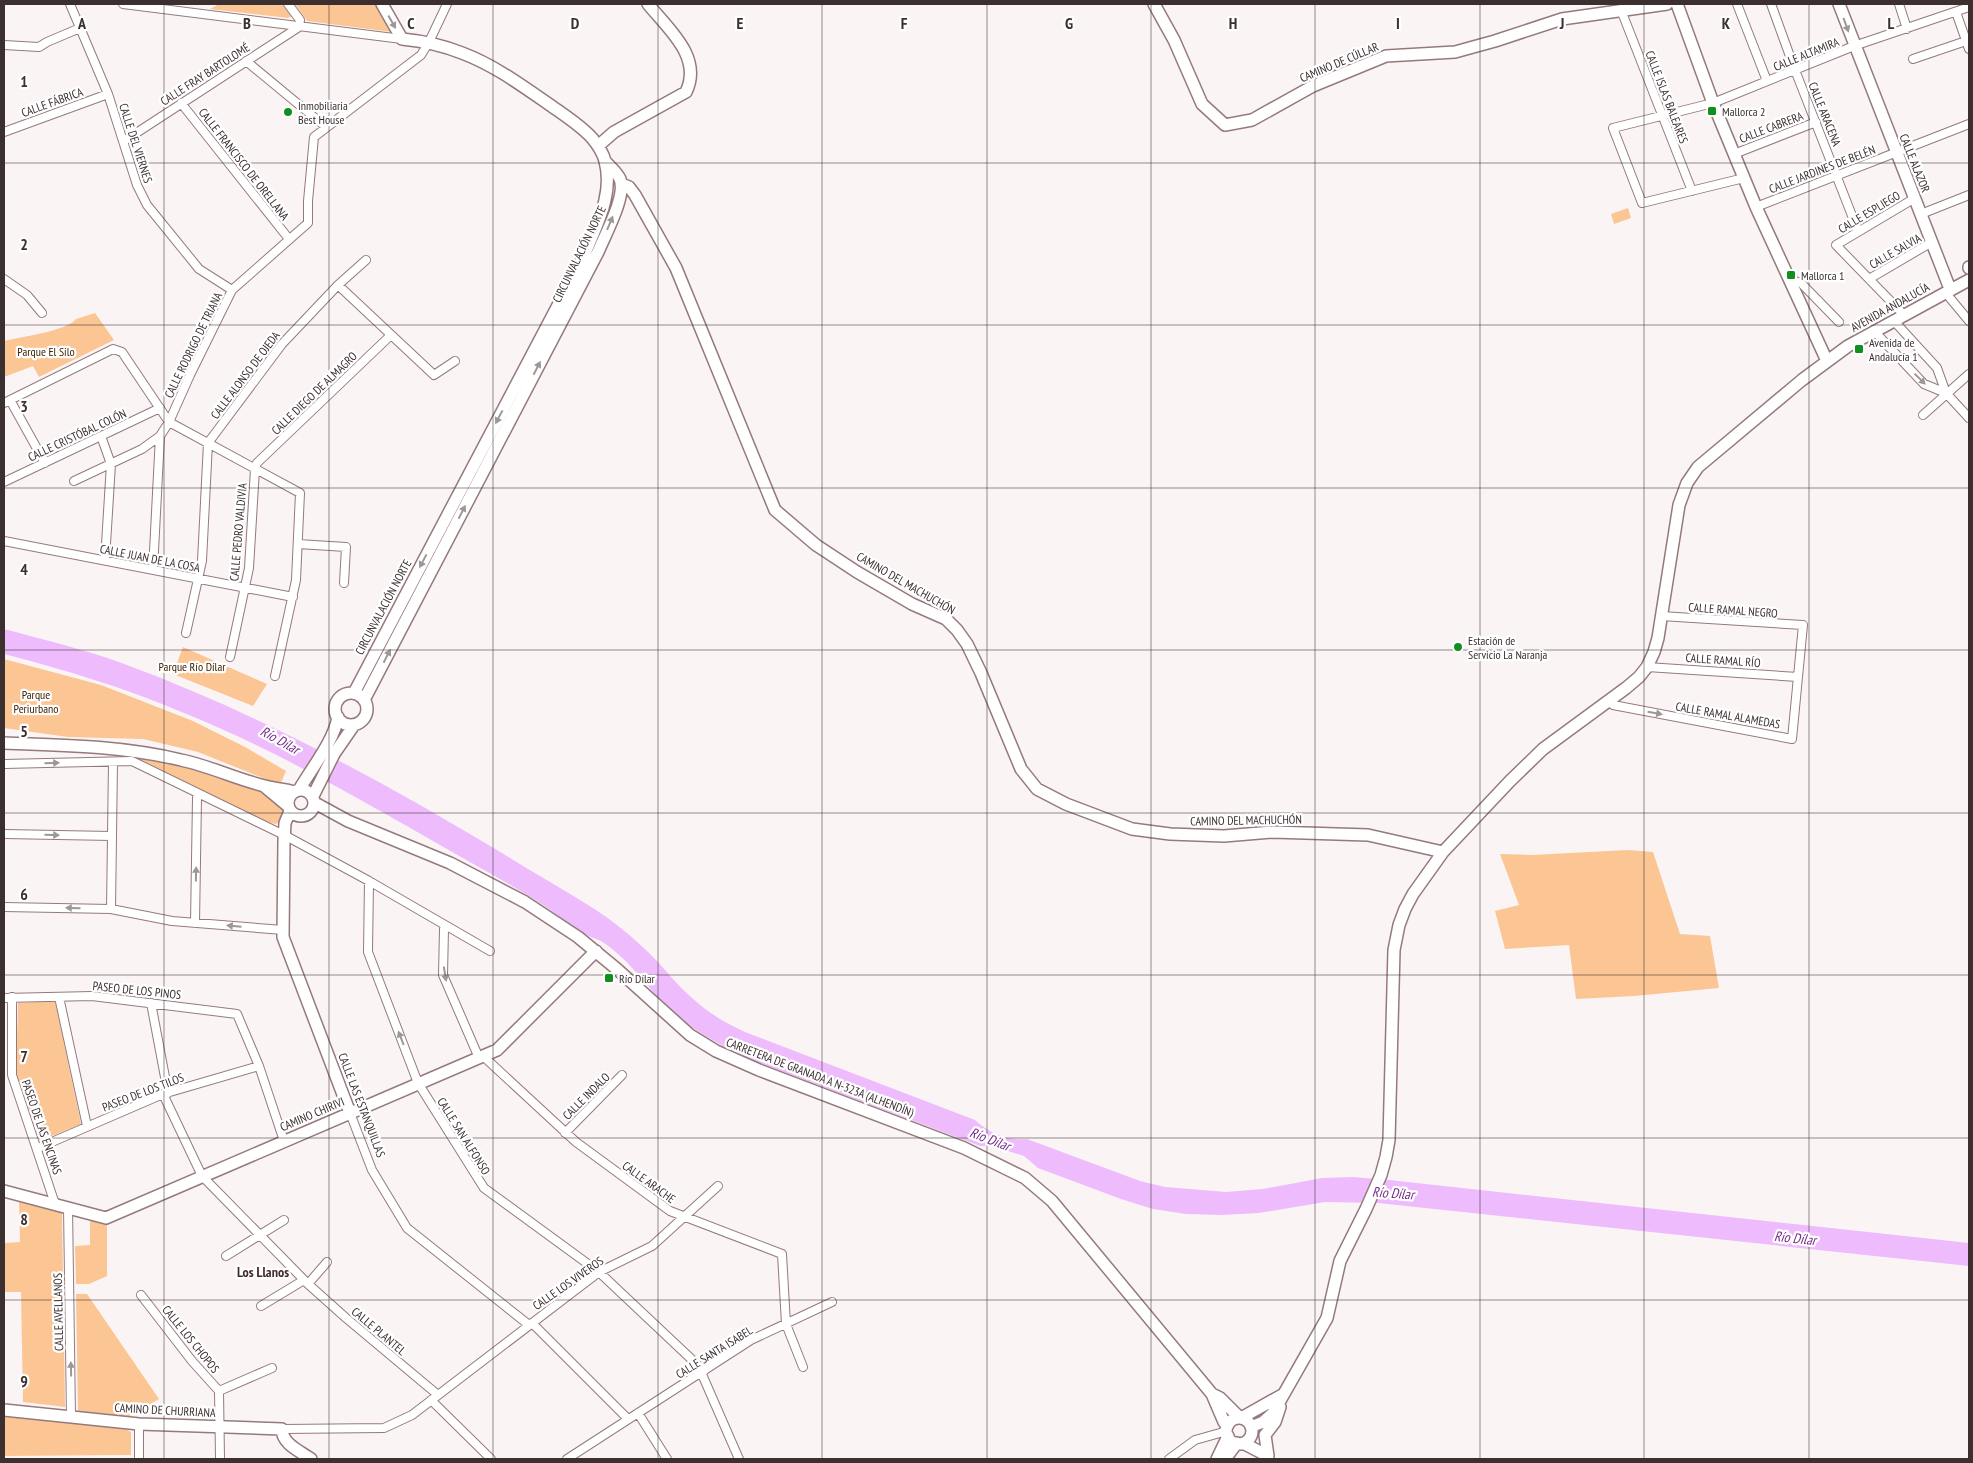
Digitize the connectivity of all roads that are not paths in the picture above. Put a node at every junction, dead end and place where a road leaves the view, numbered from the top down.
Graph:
1 (70, 4) edge
2 (123, 4) edge
3 (288, 4) edge
4 (382, 4) edge
5 (447, 4) edge
6 (648, 4) edge
7 (1154, 4) edge
8 (1667, 4) edge
9 (1677, 4) edge
10 (1736, 4) edge
11 (1771, 4) edge
12 (1839, 4) edge
13 (1900, 4) edge
14 (180, 7) edge
15 (1969, 7) edge
16 (1621, 10) junction
17 (1956, 12) junction
18 (299, 27) junction
19 (80, 28) junction
20 (1907, 29) junction
21 (402, 39) junction
22 (429, 42) junction
23 (4, 45) edge
24 (1968, 45) edge
25 (1854, 46) junction
26 (1913, 60) dead end
27 (246, 61) junction
28 (1795, 70) junction
29 (1767, 81) junction
30 (108, 94) junction
31 (1713, 103) junction
32 (181, 104) junction
33 (1662, 116) junction
34 (1816, 122) junction
35 (1969, 124) edge
36 (326, 127) junction
37 (4, 132) edge
38 (124, 141) junction
39 (598, 146) junction
40 (1897, 152) junction
41 (1734, 154) junction
42 (605, 161) junction
43 (1837, 176) junction
44 (1744, 178) junction
45 (621, 184) junction
46 (1692, 191) junction
47 (1969, 195) edge
48 (1914, 198) junction
49 (606, 201) junction
50 (1756, 207) junction
51 (1921, 214) junction
52 (1858, 231) junction
53 (289, 239) junction
54 (1932, 242) junction
55 (366, 260) dead end
56 (4, 279) edge
57 (1789, 279) junction
58 (1869, 279) junction
59 (1969, 280) edge
60 (338, 285) junction
61 (232, 290) junction
62 (1948, 290) junction
63 (42, 313) dead end
64 (1899, 318) junction
65 (1969, 321) edge
66 (1839, 322) dead end
67 (1875, 332) junction
68 (391, 335) junction
69 (455, 361) dead end
70 (1827, 361) junction
71 (1969, 374) edge
72 (1946, 393) junction
73 (7, 402) edge
74 (160, 408) junction
75 (1923, 415) dead end
76 (1969, 418) edge
77 (169, 422) junction
78 (101, 436) junction
79 (160, 436) junction
80 (208, 443) junction
81 (45, 463) junction
82 (111, 464) junction
83 (255, 469) junction
84 (74, 481) dead end
85 (4, 482) edge
86 (4, 541) edge
87 (298, 544) junction
88 (105, 560) junction
89 (153, 570) junction
90 (198, 578) junction
91 (344, 582) dead end
92 (244, 588) junction
93 (293, 597) junction
94 (1661, 616) junction
95 (1803, 625) joint
96 (186, 633) dead end
97 (230, 657) dead end
98 (1647, 667) junction
99 (275, 676) dead end
100 (1798, 677) junction
101 (354, 693) junction
102 (364, 700) junction
103 (1609, 701) junction
104 (338, 717) junction
105 (354, 725) junction
106 (4, 742) edge
107 (329, 751) junction
108 (113, 762) junction
109 (4, 764) edge
110 (264, 786) junction
111 (297, 791) junction
112 (199, 794) junction
113 (314, 799) junction
114 (289, 808) junction
115 (306, 816) junction
116 (348, 821) junction
117 (4, 834) edge
118 (112, 836) junction
119 (286, 836) junction
120 (1443, 852) junction
121 (369, 881) junction
122 (4, 907) edge
123 (111, 909) junction
124 (195, 923) junction
125 (446, 926) junction
126 (282, 930) junction
127 (490, 951) dead end
128 (596, 951) junction
129 (8, 997) edge
130 (58, 997) junction
131 (151, 1002) junction
132 (481, 1057) junction
133 (259, 1066) junction
134 (622, 1075) dead end
135 (418, 1083) junction
136 (165, 1093) junction
137 (350, 1113) junction
138 (87, 1126) junction
139 (565, 1133) junction
140 (284, 1141) junction
141 (38, 1148) junction
142 (202, 1176) junction
143 (718, 1186) dead end
144 (4, 1190) edge
145 (56, 1204) junction
146 (68, 1207) junction
147 (684, 1217) junction
148 (284, 1220) dead end
149 (259, 1235) junction
150 (226, 1256) dead end
151 (327, 1262) dead end
152 (599, 1272) junction
153 (306, 1282) junction
154 (141, 1294) dead end
155 (832, 1302) dead end
156 (261, 1306) dead end
157 (530, 1324) junction
158 (786, 1324) junction
159 (803, 1367) dead end
160 (272, 1368) dead end
161 (702, 1372) junction
162 (219, 1391) junction
163 (1212, 1394) junction
164 (1284, 1394) junction
165 (434, 1397) junction
166 (4, 1410) edge
167 (638, 1413) junction
168 (71, 1417) junction
169 (1241, 1418) junction
170 (628, 1419) junction
171 (139, 1424) junction
172 (219, 1427) junction
173 (1252, 1428) junction
174 (282, 1429) junction
175 (1227, 1430) junction
176 (1240, 1443) junction
177 (1269, 1457) edge
178 (139, 1459) edge
179 (220, 1459) edge
180 (310, 1459) edge
181 (491, 1459) edge
182 (567, 1459) edge
183 (667, 1459) edge
184 (739, 1459) edge
185 (1169, 1459) edge
186 (1217, 1459) edge
187 (1225, 1459) edge

1 - 19 street, CALLE DEL VIERNES
2 - 14 street
3 - 18 street
4 -> 21 street
5 - 22 street, CALLE RODRIGO DE TRIANA
6 - 39 street
7 - 16 street, CAMINO DE CÚLLAR
8 - 16 street, CAMINO DE CÚLLAR
9 - 31 street
10 - 29 street
11 - 28 street, CALLE ARACENA
12 -> 25 street, CALLE ALAZOR
13 - 20 street
14 - 18 street
15 - 17 street, CALLE ALTAMIRA
16 - 33 street, CALLE ISLAS BALEARES
17 - 20 street, CALLE ALTAMIRA
17 - 24 street
18 - 21 street
18 - 27 street, CALLE FRAY BARTOLOMÉ
19 - 23 street
19 - 30 street, CALLE DEL VIERNES
20 - 25 street, CALLE ALTAMIRA
21 - 22 street
22 - 36 street, CALLE RODRIGO DE TRIANA
22 - 39 street
24 - 26 street
25 - 28 street, CALLE ALTAMIRA
25 - 40 street, CALLE ALAZOR
27 - 32 street, CALLE FRAY BARTOLOMÉ
27 - 36 street
28 - 29 street, CALLE ALTAMIRA
28 - 34 street, CALLE ARACENA
29 - 31 street, CALLE ALTAMIRA
30 - 37 street, CALLE FÁBRICA
30 - 38 street, CALLE DEL VIERNES
31 - 33 street, CALLE ALTAMIRA
31 - 41 street
32 - 38 street, CALLE FRAY BARTOLOMÉ
32 - 53 street, CALLE FRANCISCO DE ORELLANA
33 - 46 street, CALLE ISLAS BALEARES
33 - 46 street, CALLE ALTAMIRA
34 - 41 street, CALLE CABRERA
34 - 43 street, CALLE ARACENA
35 - 40 street, CALLE JARDINES DE BELÉN
36 - 53 street, CALLE RODRIGO DE TRIANA
38 - 61 street, CALLE DEL VIERNES
39 - 42 street
40 - 43 street, CALLE JARDINES DE BELÉN
40 - 48 street, CALLE ALAZOR
41 - 44 street
42 - 45 street
42 - 49 street, CIRCUNVALACIÓN NORTE
43 - 50 street, CALLE JARDINES DE BELÉN
43 - 52 street, CALLE ARACENA
44 - 46 street
44 - 50 street
45 - 49 street
102 -> 45 street, CIRCUNVALACIÓN NORTE
45 - 120 street, CAMINO DEL MACHUCHÓN
47 - 51 street
48 - 51 street, CALLE ALAZOR
48 - 52 street, CALLE ESPLIEGO
49 -> 101 street, CIRCUNVALACIÓN NORTE
50 - 57 street
51 - 54 street, CALLE ALAZOR
52 - 58 street, CALLE ESPLIEGO
53 - 61 street, CALLE RODRIGO DE TRIANA
54 - 58 street, CALLE SALVIA
54 - 62 street, CALLE ALAZOR
55 - 60 street, CALLE ALONSO DE OJEDA
56 - 63 street
57 - 66 street
57 - 70 street
58 - 64 street
59 - 62 street, AVENIDA ANDALUCÍA
60 - 68 street
60 - 80 street, CALLE ALONSO DE OJEDA
61 - 77 street, CALLE RODRIGO DE TRIANA
62 - 64 street, AVENIDA ANDALUCÍA
62 - 65 street
64 - 67 street, AVENIDA ANDALUCÍA
64 - 72 street
67 - 70 street, AVENIDA ANDALUCÍA
67 -> 72 street
68 - 69 street
68 - 83 street, CALLE DIEGO DE ALMAGRO
70 - 94 street, AVENIDA ANDALUCÍA
71 - 72 street
72 - 75 street
72 - 76 street
73 - 74 street
73 - 81 street
74 - 77 street
74 - 78 street, CALLE CRISTÓBAL COLÓN
77 - 79 street, CALLE RODRIGO DE TRIANA
77 - 80 street
78 - 81 street, CALLE CRISTÓBAL COLÓN
78 - 82 street
79 - 82 street, CALLE RODRIGO DE TRIANA
79 - 89 street
80 - 83 street
80 - 90 street
81 - 85 street, CALLE CRISTÓBAL COLÓN
82 - 84 street, CALLE RODRIGO DE TRIANA
82 - 88 street
83 - 87 street
83 - 92 street, CALLE PEDRO VALDIVIA
86 - 88 street, CALLE JUAN DE LA COSA
87 - 91 street
87 - 93 street
88 - 89 street, CALLE JUAN DE LA COSA
89 - 90 street, CALLE JUAN DE LA COSA
90 - 92 street, CALLE JUAN DE LA COSA
90 - 96 street
92 - 93 street, CALLE JUAN DE LA COSA
92 - 97 street, CALLE PEDRO VALDIVIA
93 - 99 street
94 - 95 street, CALLE RAMAL NEGRO
94 - 98 street, AVENIDA ANDALUCÍA
95 - 100 street, CALLE RAMAL ALAMEDAS
98 - 100 street, CALLE RAMAL RÍO
98 - 103 street
103 -> 100 street, CALLE RAMAL ALAMEDAS
101 - 102 street
101 - 104 street
102 - 105 street
103 - 120 street
104 - 105 street
104 - 107 street
105 - 107 street
106 - 110 street
107 - 111 street
107 - 113 street
109 -> 108 street
108 - 112 street
108 - 118 street
110 - 111 street
110 - 114 street
111 - 113 street
111 - 114 street
112 - 119 street
124 -> 112 street
113 - 115 street
113 - 116 street, CARRETERA DE GRANADA A N-323A (ALHENDÍN)
114 - 115 street
114 - 119 street, CALLE LAS ESTANQUILLAS
115 - 116 street, CARRETERA DE GRANADA A N-323A (ALHENDÍN)
115 - 119 street
116 - 128 street, CARRETERA DE GRANADA A N-323A (ALHENDÍN)
117 -> 118 street
118 - 123 street
119 - 121 street
119 - 126 street, CALLE LAS ESTANQUILLAS
120 - 164 street
121 - 125 street
135 -> 121 street, CALLE SAN ALFONSO
123 -> 122 street
123 - 124 street
126 -> 124 street
125 - 127 street
125 -> 132 street, CALLE ARACHE
126 - 137 street, CALLE LAS ESTANQUILLAS
128 - 132 street, CAMINO CHIRIVI
128 - 163 street, CARRETERA DE GRANADA A N-323A (ALHENDÍN)
129 - 130 street, PASEO DE LOS PINOS
129 - 141 street, PASEO DE LAS ENCINAS
130 - 131 street, PASEO DE LOS PINOS
130 - 138 street
131 - 133 street, PASEO DE LOS PINOS
131 - 136 street, CALLE PLANTEL
132 - 135 street, CAMINO CHIRIVI
132 - 139 street, CALLE ARACHE
133 - 136 street, PASEO DE LOS TILOS
133 - 140 street
134 - 139 street, CALLE INDALO
135 - 137 street, CAMINO CHIRIVI
135 - 152 street, CALLE SAN ALFONSO
136 - 138 street, PASEO DE LOS TILOS
136 - 142 street, CALLE PLANTEL
137 - 140 street, CAMINO CHIRIVI
137 - 157 street, CALLE LAS ESTANQUILLAS
138 - 141 street, PASEO DE LOS TILOS
139 - 147 street, CALLE ARACHE
140 - 142 street, CAMINO CHIRIVI
141 - 145 street, PASEO DE LAS ENCINAS
142 - 146 street, CAMINO CHIRIVI
142 - 149 street, CALLE PLANTEL
143 - 147 street, CALLE LOS VIVEROS
144 - 145 street, CAMINO CHIRIVI
145 - 146 street, CAMINO CHIRIVI
168 -> 146 street, CALLE AVELLANOS
147 - 152 street, CALLE LOS VIVEROS
147 - 158 street, CALLE ARACHE
148 - 149 street
149 - 150 street
149 - 153 street, CALLE PLANTEL
151 - 153 street
152 - 157 street, CALLE LOS VIVEROS
152 - 161 street, CALLE SAN ALFONSO
153 - 156 street
153 - 165 street, CALLE PLANTEL
154 - 162 street, CALLE LOS CHOPOS
155 - 158 street, CALLE SANTA ISABEL
157 - 165 street, CALLE LOS VIVEROS
157 - 170 street, CALLE LAS ESTANQUILLAS
158 - 159 street, CALLE ARACHE
158 - 161 street, CALLE SANTA ISABEL
160 - 162 street
161 - 167 street, CALLE SANTA ISABEL
161 - 184 street, CALLE SAN ALFONSO
162 - 172 street, CALLE LOS CHOPOS
163 - 169 street, CARRETERA DE GRANADA A N-323A (ALHENDÍN)
163 - 175 street, CARRETERA DE GRANADA A N-323A (ALHENDÍN)
164 - 169 street
164 - 173 street
164 - 177 street
165 - 174 street, CALLE LOS VIVEROS
165 - 181 street
166 - 168 street, CAMINO DE CHURRIANA
167 - 170 street, CALLE SANTA ISABEL
167 - 183 street
168 - 171 street, CAMINO DE CHURRIANA
169 - 173 street
169 - 175 street
170 - 182 street, CALLE SANTA ISABEL
171 - 172 street, CAMINO DE CHURRIANA
171 - 178 street
172 - 174 street, CAMINO DE CHURRIANA
172 - 179 street, CALLE LOS CHOPOS
173 - 176 street
173 - 177 street
174 - 180 street
175 - 176 street
175 - 185 street
175 - 186 street
176 - 177 street
176 - 187 street

